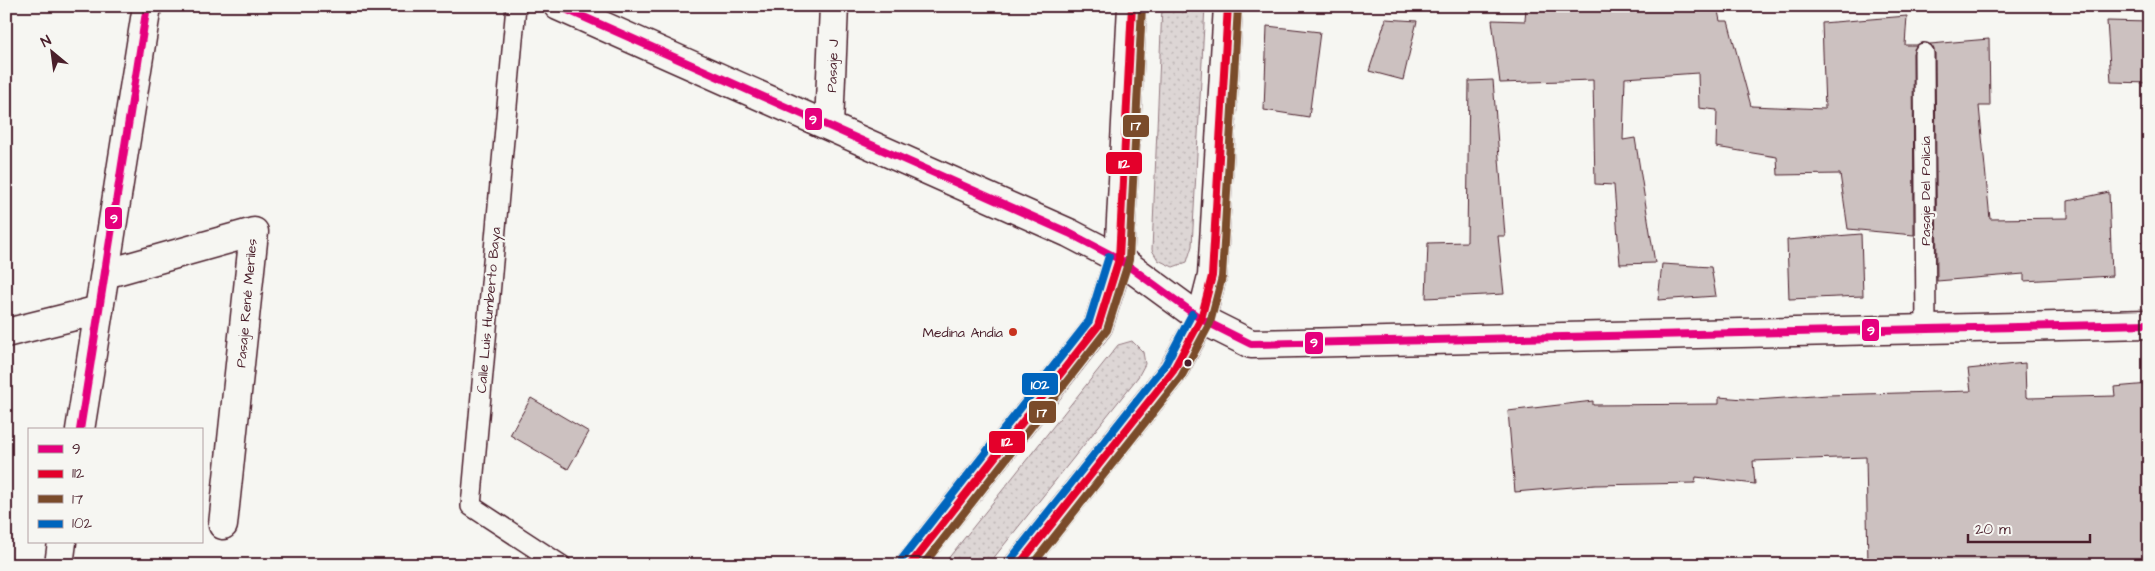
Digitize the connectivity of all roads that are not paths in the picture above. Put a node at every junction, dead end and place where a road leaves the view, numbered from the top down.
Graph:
1 (147, 6) edge
2 (516, 6) edge
3 (558, 6) edge
4 (834, 6) edge
5 (1132, 6) edge
6 (1228, 6) edge
7 (1924, 53) dead end
8 (829, 125) junction
9 (1119, 259) junction
10 (104, 274) junction
11 (99, 310) junction
12 (1201, 319) junction
13 (2149, 324) edge
14 (1926, 329) junction
15 (6, 333) edge
16 (80, 428) edge
17 (223, 525) dead end
18 (62, 544) edge
19 (59, 565) edge
20 (562, 565) edge
21 (910, 565) edge
22 (1018, 565) edge

1 - 10 street
2 - 20 lane, Calle Luis Humberto Baya
3 - 8 street
4 - 8 street, Pasaje J
5 - 9 street
6 - 12 street
7 - 14 lane, Pasaje Del Policía
8 - 9 street
9 - 12 street
9 - 21 street
10 - 11 street
10 - 17 street, Pasaje René Meriles
11 - 15 street
11 - 16 street
12 - 14 street
12 - 22 street
13 - 14 street
18 - 19 street

